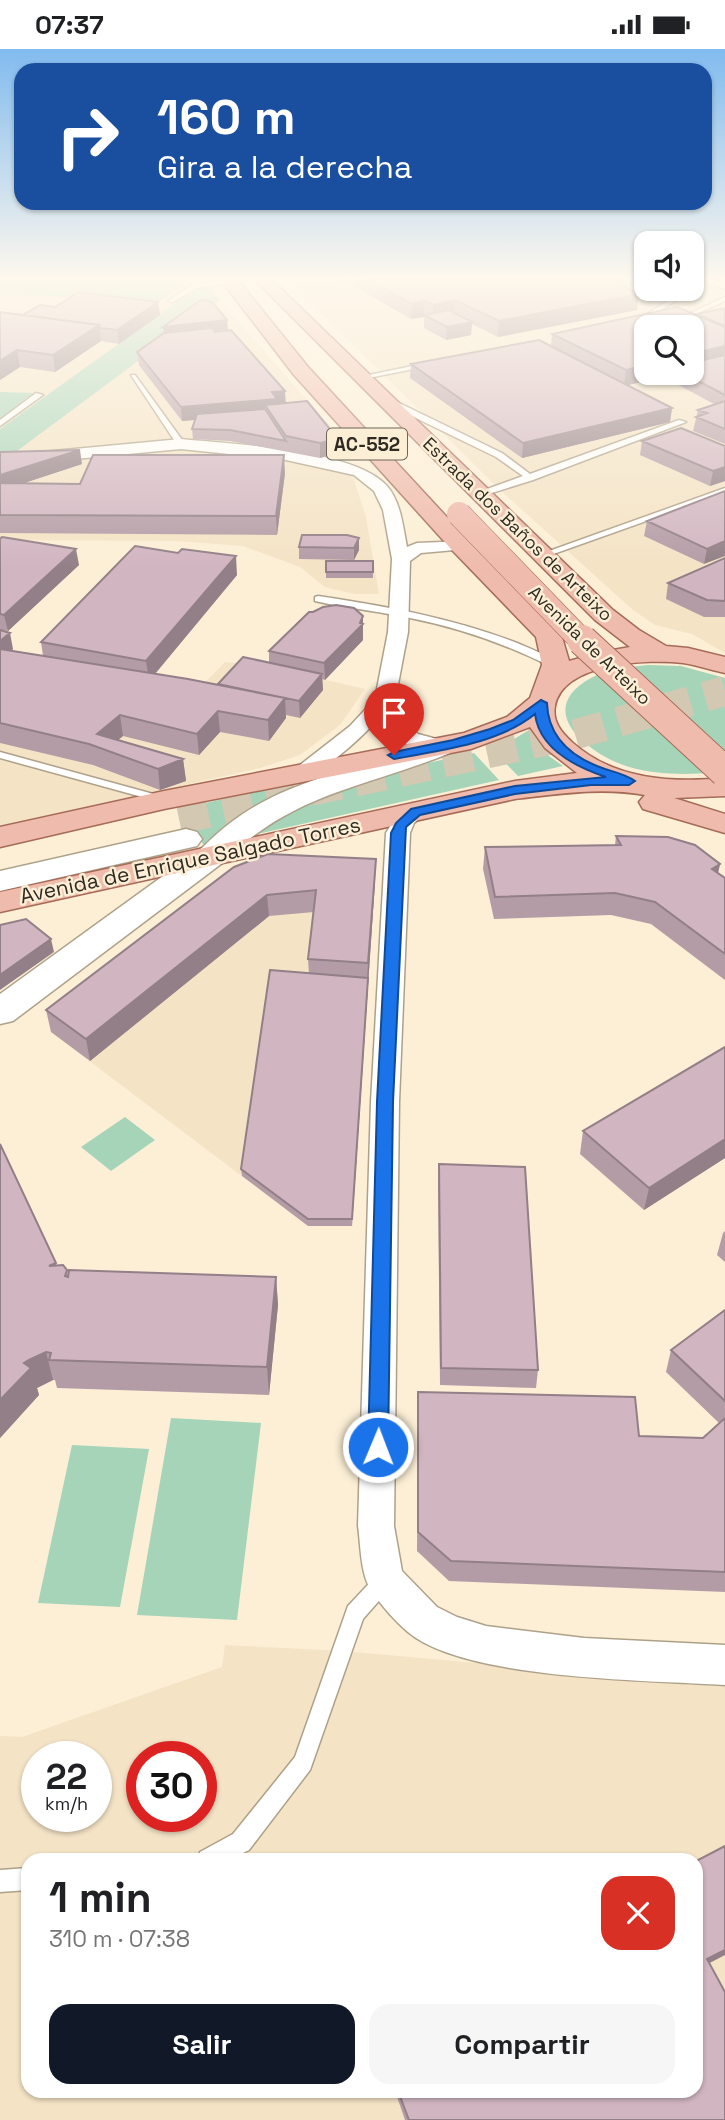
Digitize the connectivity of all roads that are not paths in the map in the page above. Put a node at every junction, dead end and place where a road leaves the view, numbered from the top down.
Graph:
1 (133, 376) dead end
2 (305, 376) edge
3 (329, 376) edge
4 (340, 376) edge
5 (370, 376) edge
6 (363, 377) joint
7 (39, 395) dead end
8 (387, 401) junction
9 (681, 422) dead end
10 (0, 424) edge
11 (363, 440) junction
12 (181, 444) junction
13 (0, 461) edge
14 (327, 463) junction
15 (530, 478) junction
16 (725, 490) edge
17 (460, 504) junction
18 (396, 529) junction
19 (452, 545) junction
20 (542, 555) junction
21 (401, 559) junction
22 (318, 599) dead end
23 (399, 612) junction
24 (604, 615) junction
25 (661, 654) junction
26 (721, 657) edge
27 (545, 677) junction
28 (386, 700) junction
29 (440, 747) junction
30 (725, 754) edge
31 (0, 755) edge
32 (302, 772) junction
33 (725, 772) edge
34 (629, 781) junction
35 (725, 786) edge
36 (663, 788) junction
37 (725, 809) edge
38 (416, 812) junction
39 (725, 824) edge
40 (186, 828) junction
41 (0, 837) edge
42 (0, 860) edge
43 (6, 898) edge
44 (0, 1012) edge
45 (385, 1579) junction
46 (725, 1665) edge
47 (221, 1853) edge
48 (21, 1880) edge
49 (0, 1881) edge

1 - 12 lane
2 - 11 main road, AC-552
3 - 17 main road, Estrada dos Baños de Arteixo / AC-552
4 - 17 main road, Estrada dos Baños de Arteixo / AC-552
5 - 6 lane
6 - 8 main road, Estrada dos Baños de Arteixo / AC-552
7 - 10 lane
8 - 15 lane
8 - 17 main road, Estrada dos Baños de Arteixo / AC-552
9 - 15 lane
11 - 14 street
11 - 19 main road, AC-552
12 - 13 street
12 - 14 street
14 - 18 street
15 - 17 lane
16 - 20 lane
17 - 20 main road, Estrada dos Baños de Arteixo / AC-552
17 - 30 main road, Avenida de Arteixo / AC-552
17 - 33 main road, Avenida de Arteixo / AC-552, bridge
18 - 19 street
18 - 21 street
19 - 21 street
19 - 27 main road, AC-552
20 - 24 main road, Estrada dos Baños de Arteixo / AC-552
21 - 23 street
22 - 23 lane
23 - 27 lane
23 - 28 street
24 - 25 main road, Estrada dos Baños de Arteixo / AC-552
24 - 26 main road
25 - 26 main road, AC-552
25 - 27 main road, AC-552
27 - 29 main road, Avenida de Enrique Salgado Torres
27 - 29 main road, Avenida de Enrique Salgado Torres
27 - 34 main road
28 - 29 street
28 - 32 street, Avenida de Enrique Salgado Torres
29 - 32 main road, Avenida de Enrique Salgado Torres
29 - 40 street
31 - 40 lane
32 - 40 main road, Avenida de Enrique Salgado Torres
34 - 36 main road
34 - 38 main road, Avenida de Enrique Salgado Torres
35 - 36 main road
36 - 37 main road
38 - 39 main road
38 - 40 main road, Avenida de Enrique Salgado Torres
38 - 45 street
40 - 41 main road, Avenida de Enrique Salgado Torres
40 - 42 street
40 - 43 main road, Avenida de Enrique Salgado Torres
40 - 44 street
45 - 46 street
45 - 47 lane
48 - 49 lane

